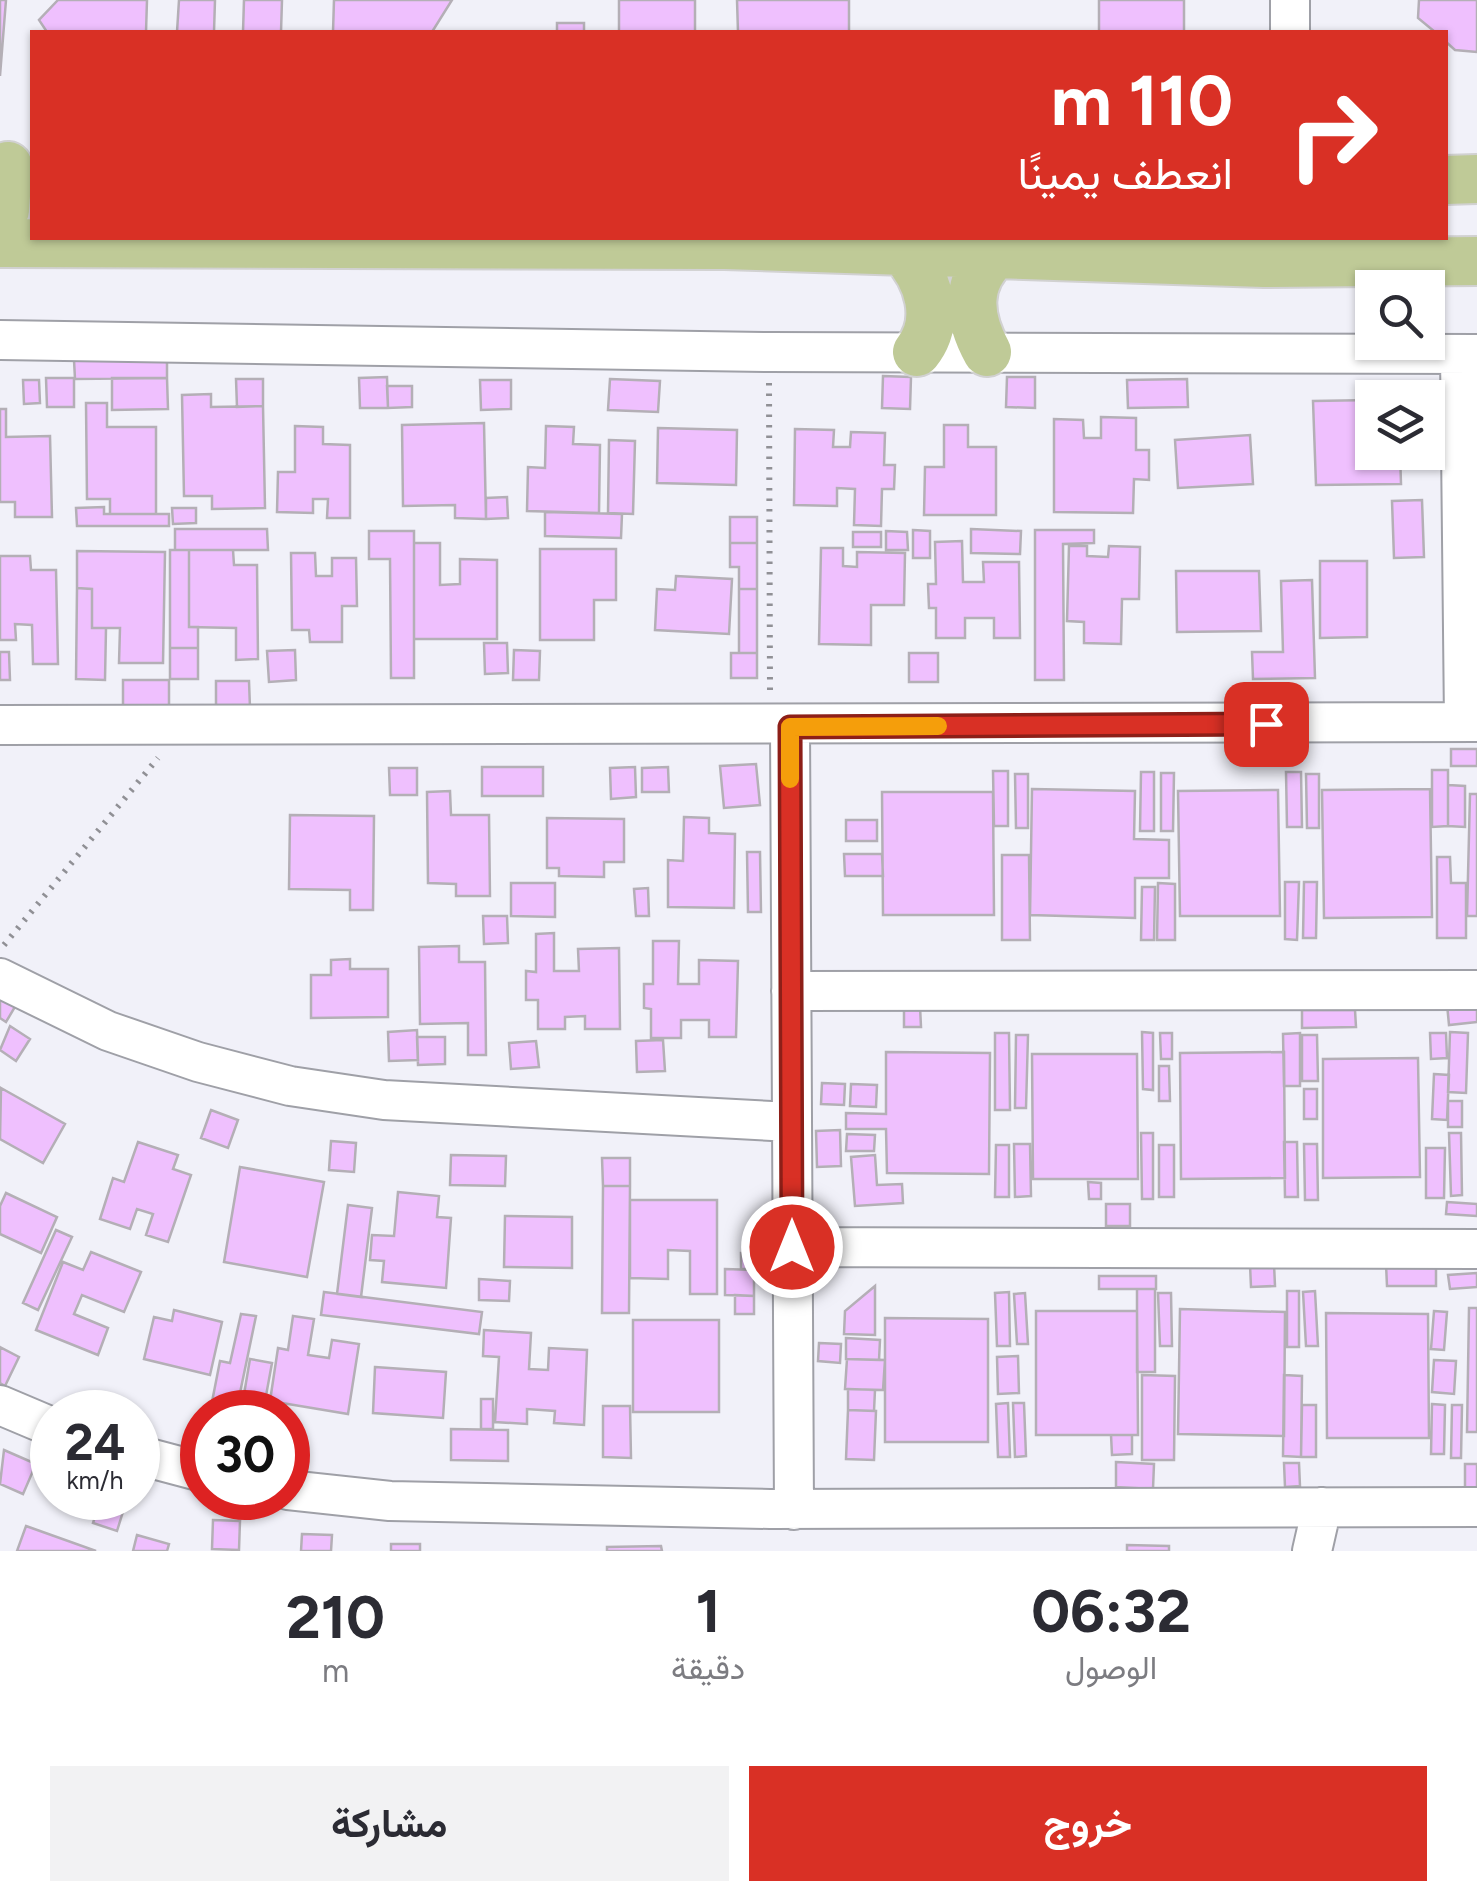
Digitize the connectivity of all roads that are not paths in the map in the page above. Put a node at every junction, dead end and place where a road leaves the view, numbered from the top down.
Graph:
1 (13, 166) edge
2 (1477, 179) edge
3 (1448, 180) edge
4 (0, 219) edge
5 (1448, 234) edge
6 (1477, 234) edge
7 (0, 243) edge
8 (903, 251) junction
9 (996, 254) junction
10 (1477, 260) edge
11 (0, 340) edge
12 (917, 352) junction
13 (987, 352) junction
14 (1468, 354) edge
15 (1470, 722) edge
16 (0, 725) edge
17 (780, 727) junction
18 (0, 978) edge
19 (1477, 990) edge
20 (791, 992) junction
21 (791, 1122) junction
22 (792, 1247) junction
23 (1477, 1248) edge
24 (0, 1405) edge
25 (30, 1418) edge
26 (310, 1492) edge
27 (1322, 1507) junction
28 (1477, 1507) edge
29 (794, 1510) junction
30 (1312, 1551) edge

1 - 4 main road
2 - 3 main road
5 - 6 main road
7 - 8 main road
8 - 9 main road
8 - 12 main road
9 - 10 main road
9 - 13 main road
11 - 12 street
12 - 13 street
13 - 14 street
14 - 15 street
15 - 17 street
16 - 17 street
17 - 20 street
18 - 21 street
19 - 20 street
20 - 21 street
21 - 22 street
22 - 23 street
22 - 29 street
24 - 25 street
26 - 29 street
27 - 28 street
27 - 29 street
27 - 30 street

